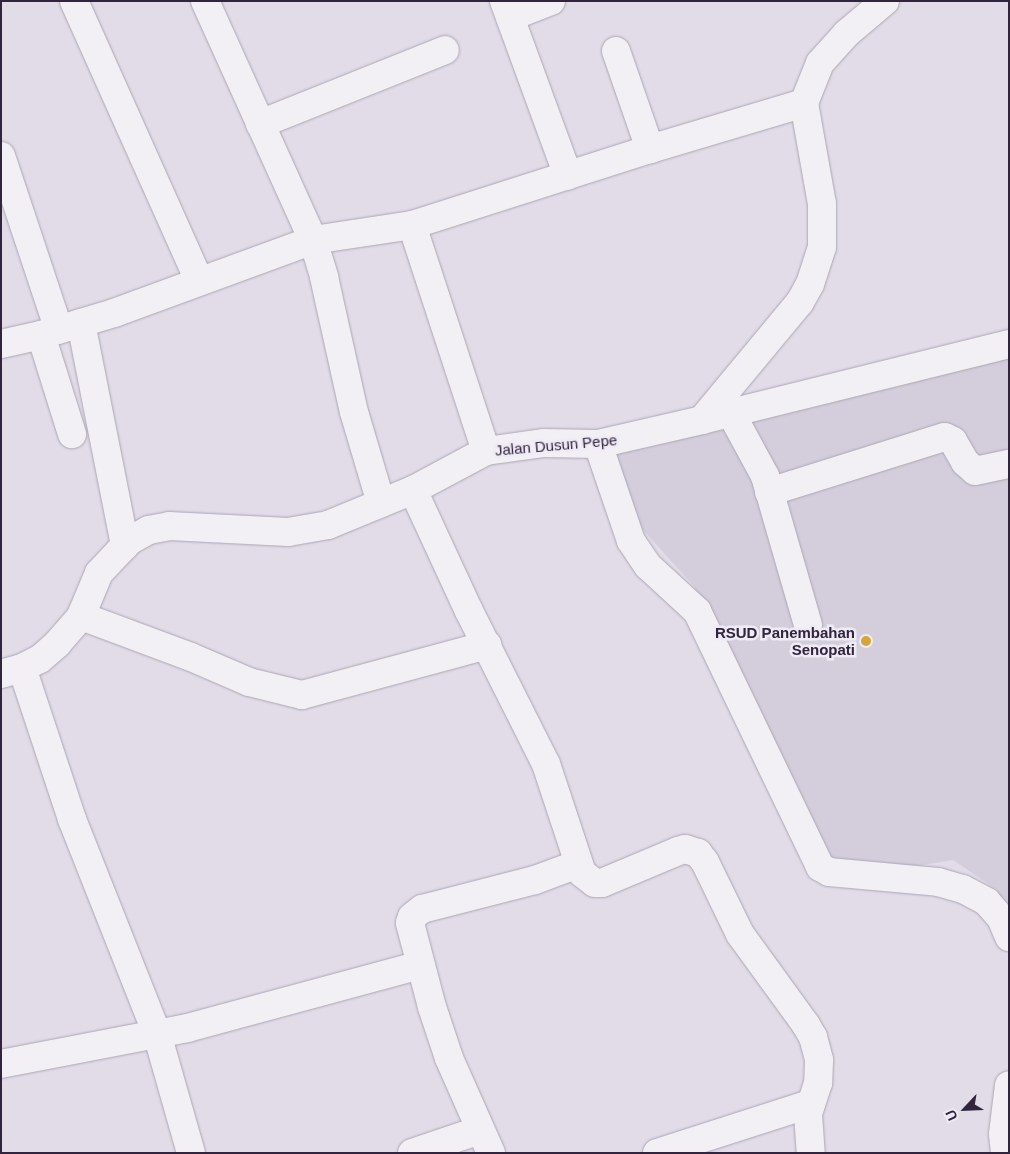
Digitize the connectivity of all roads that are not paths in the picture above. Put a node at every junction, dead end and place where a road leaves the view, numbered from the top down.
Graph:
1 (74, 1) edge
2 (205, 1) edge
3 (551, 1) edge
4 (885, 1) edge
5 (507, 9) edge
6 (445, 50) dead end
7 (616, 51) dead end
8 (804, 103) junction
9 (260, 124) junction
10 (650, 149) junction
11 (1, 156) edge
12 (568, 176) junction
13 (412, 225) junction
14 (313, 240) junction
15 (199, 281) junction
16 (60, 329) junction
17 (1, 344) edge
18 (1009, 344) edge
19 (732, 415) junction
20 (702, 420) junction
21 (72, 434) dead end
22 (598, 444) junction
23 (486, 452) junction
24 (1009, 464) edge
25 (413, 490) junction
26 (769, 492) junction
27 (381, 503) junction
28 (125, 546) junction
29 (81, 616) junction
30 (808, 625) dead end
31 (487, 645) junction
32 (12, 671) edge
33 (578, 864) junction
34 (1009, 937) edge
35 (421, 965) junction
36 (157, 1034) junction
37 (1, 1064) edge
38 (1009, 1085) edge
39 (810, 1104) junction
40 (485, 1141) edge
41 (191, 1153) edge
42 (412, 1153) edge
43 (657, 1153) edge
44 (812, 1153) edge
45 (1005, 1153) edge

1 - 15 street
2 - 9 street
3 - 5 street
4 - 8 street
5 - 12 street
6 - 9 street
7 - 10 street
8 - 10 street
8 - 20 street
9 - 14 street
10 - 12 street
11 - 16 street
12 - 13 street
13 - 14 street
13 - 23 street
14 - 15 street
14 - 27 street
15 - 16 street
16 - 17 street
16 - 21 street
16 - 28 street
18 - 19 street, Jalan Dusun Pepe
19 - 20 street, Jalan Dusun Pepe
19 - 26 street
20 - 22 street, Jalan Dusun Pepe
22 - 23 street, Jalan Dusun Pepe
22 - 34 street
23 - 25 street, Jalan Dusun Pepe
24 - 26 street
25 - 27 street, Jalan Dusun Pepe
25 - 31 street
26 - 30 street
27 - 28 street, Jalan Dusun Pepe
28 - 29 street, Jalan Dusun Pepe
29 - 31 street
29 - 32 street, Jalan Dusun Pepe
31 - 33 street
32 - 36 street
33 - 35 street
33 - 39 street
35 - 36 street
35 - 40 street
36 - 37 street
36 - 41 street
38 - 45 street
39 - 43 street
39 - 44 street
40 - 42 street

